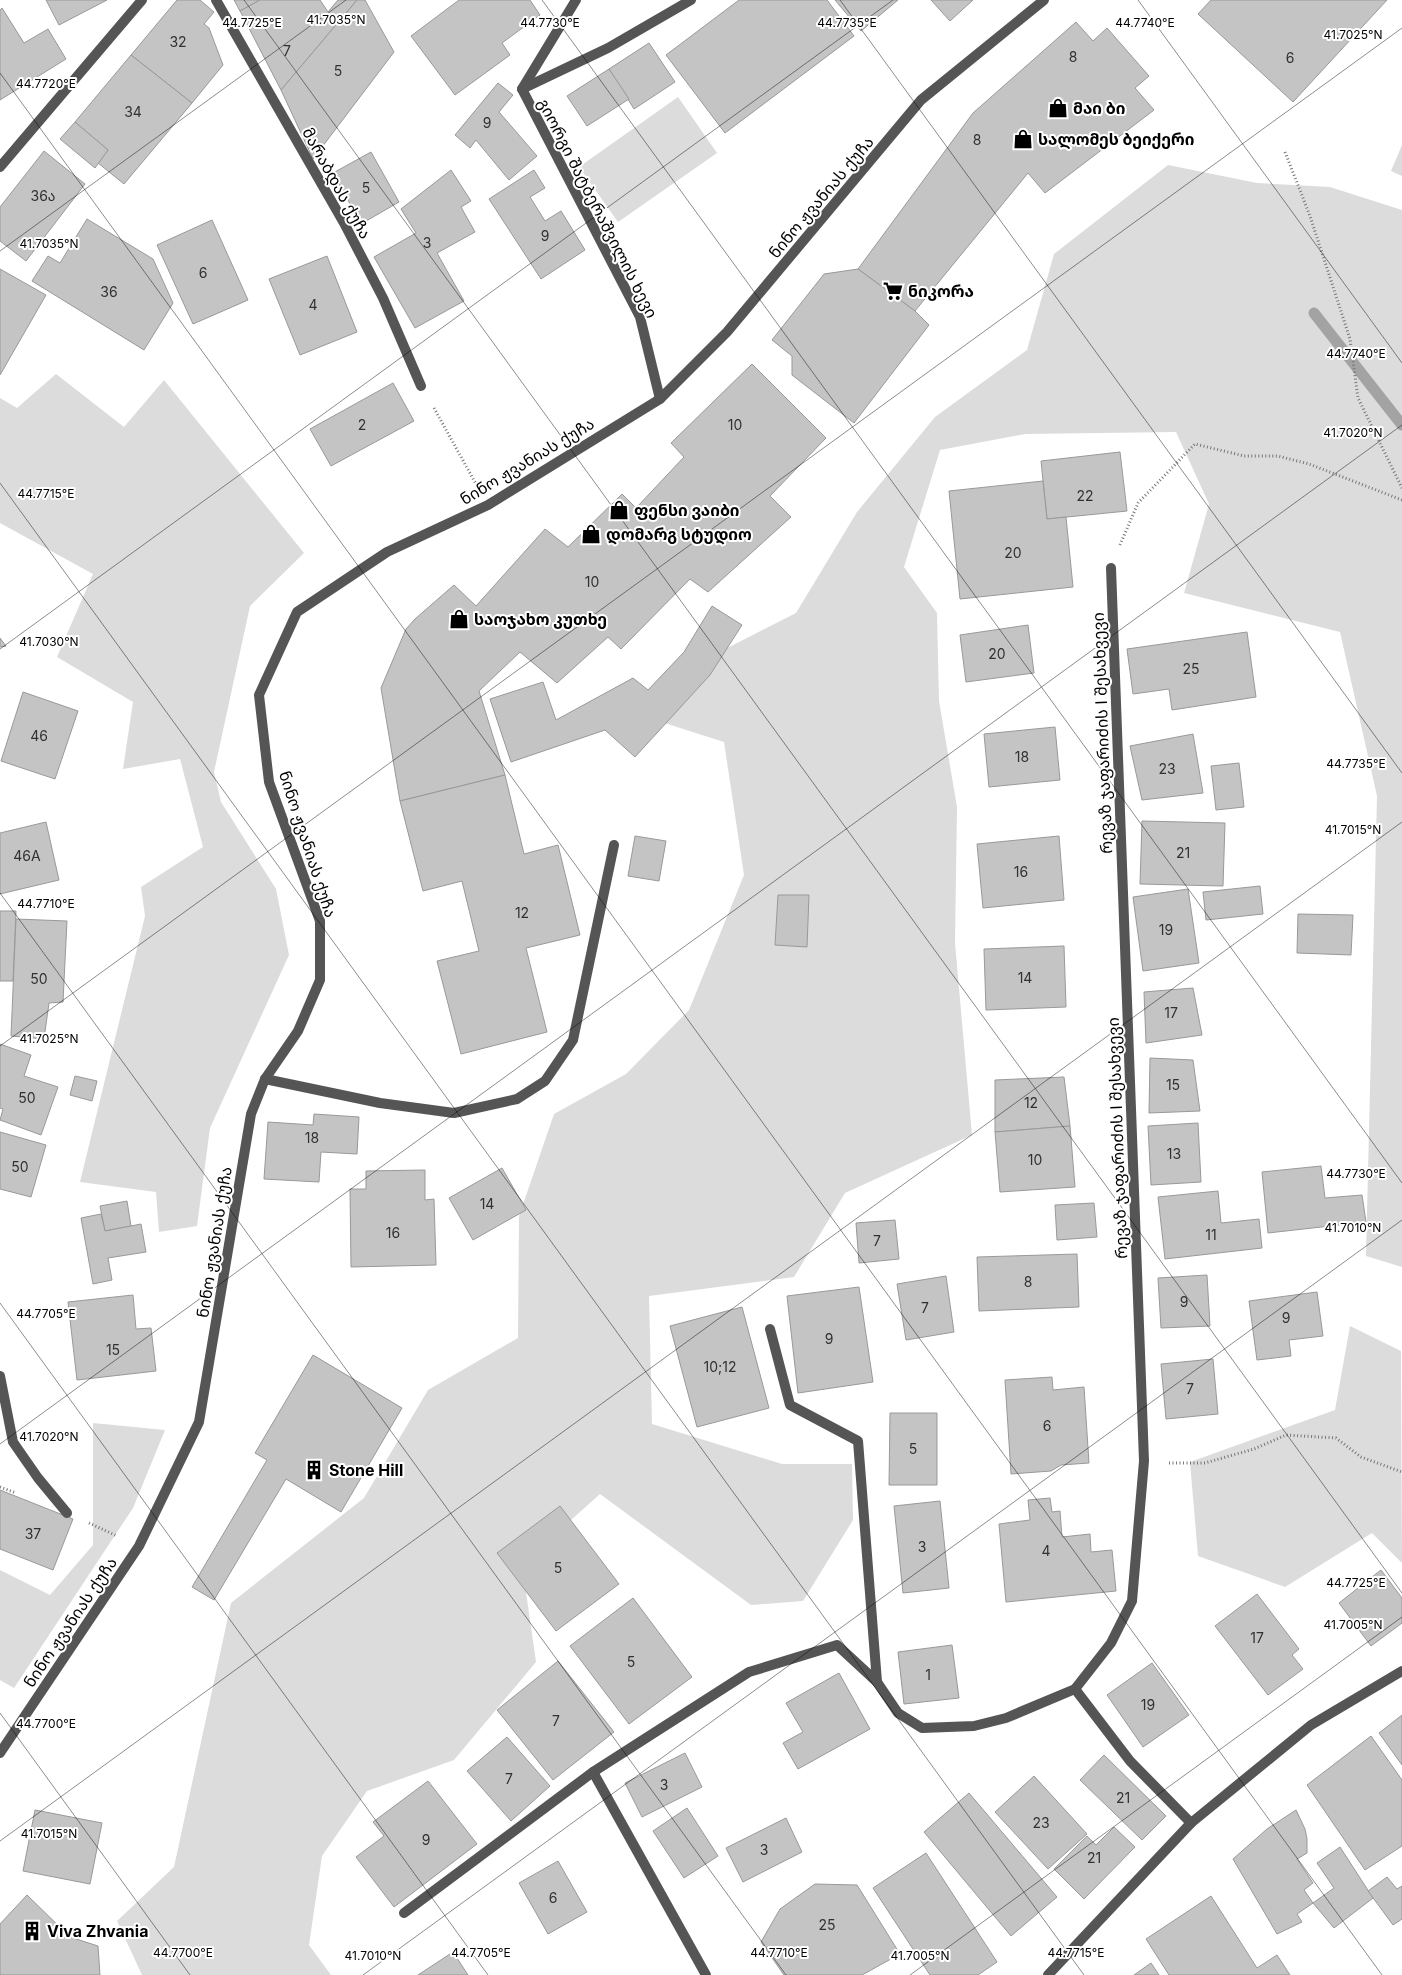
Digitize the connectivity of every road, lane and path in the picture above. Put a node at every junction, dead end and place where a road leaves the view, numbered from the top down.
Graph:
1 (142, 0) edge
2 (216, 0) edge
3 (576, 0) edge
4 (691, 0) edge
5 (1044, 0) edge
6 (522, 89) junction
7 (1285, 152) dead end
8 (0, 167) edge
9 (421, 386) joint
10 (660, 399) junction
11 (1402, 488) edge
12 (1402, 500) edge
13 (488, 505) junction
14 (1111, 568) joint
15 (614, 845) dead end
16 (265, 1079) junction
17 (770, 1329) dead end
18 (0, 1376) edge
19 (1144, 1461) junction
20 (1402, 1472) edge
21 (67, 1513) dead end
22 (1402, 1672) edge
23 (877, 1682) junction
24 (1075, 1689) junction
25 (0, 1753) edge
26 (593, 1772) junction
27 (1191, 1823) junction
28 (404, 1913) dead end
29 (706, 1975) edge
30 (1048, 1975) edge

1 - 8 street
2 - 9 street, მარაბდას ქუჩა
3 - 6 street, გიორგი შატბერაშვილის ხევი
4 - 6 street, გიორგი შატბერაშვილის ხევი
5 - 10 street, ნინო ჟვანიას ქუჩა
6 - 10 street, გიორგი შატბერაშვილის ხევი
7 - 11 path
9 - 13 path
10 - 13 street, ნინო ჟვანიას ქუჩა
12 - 14 path
13 - 16 street, ნინო ჟვანიას ქუჩა
14 - 19 street, რევაზ ჯაფარიძის I შესახვევი
15 - 16 street
16 - 25 street, ნინო ჟვანიას ქუჩა
17 - 23 street, რევაზ ჯაფარიძის I შესახვევი
18 - 21 street
19 - 20 path
19 - 24 street, რევაზ ჯაფარიძის I შესახვევი
22 - 27 street
23 - 24 street, რევაზ ჯაფარიძის I შესახვევი
23 - 26 street
24 - 27 street
26 - 28 street
26 - 29 street
27 - 30 street

